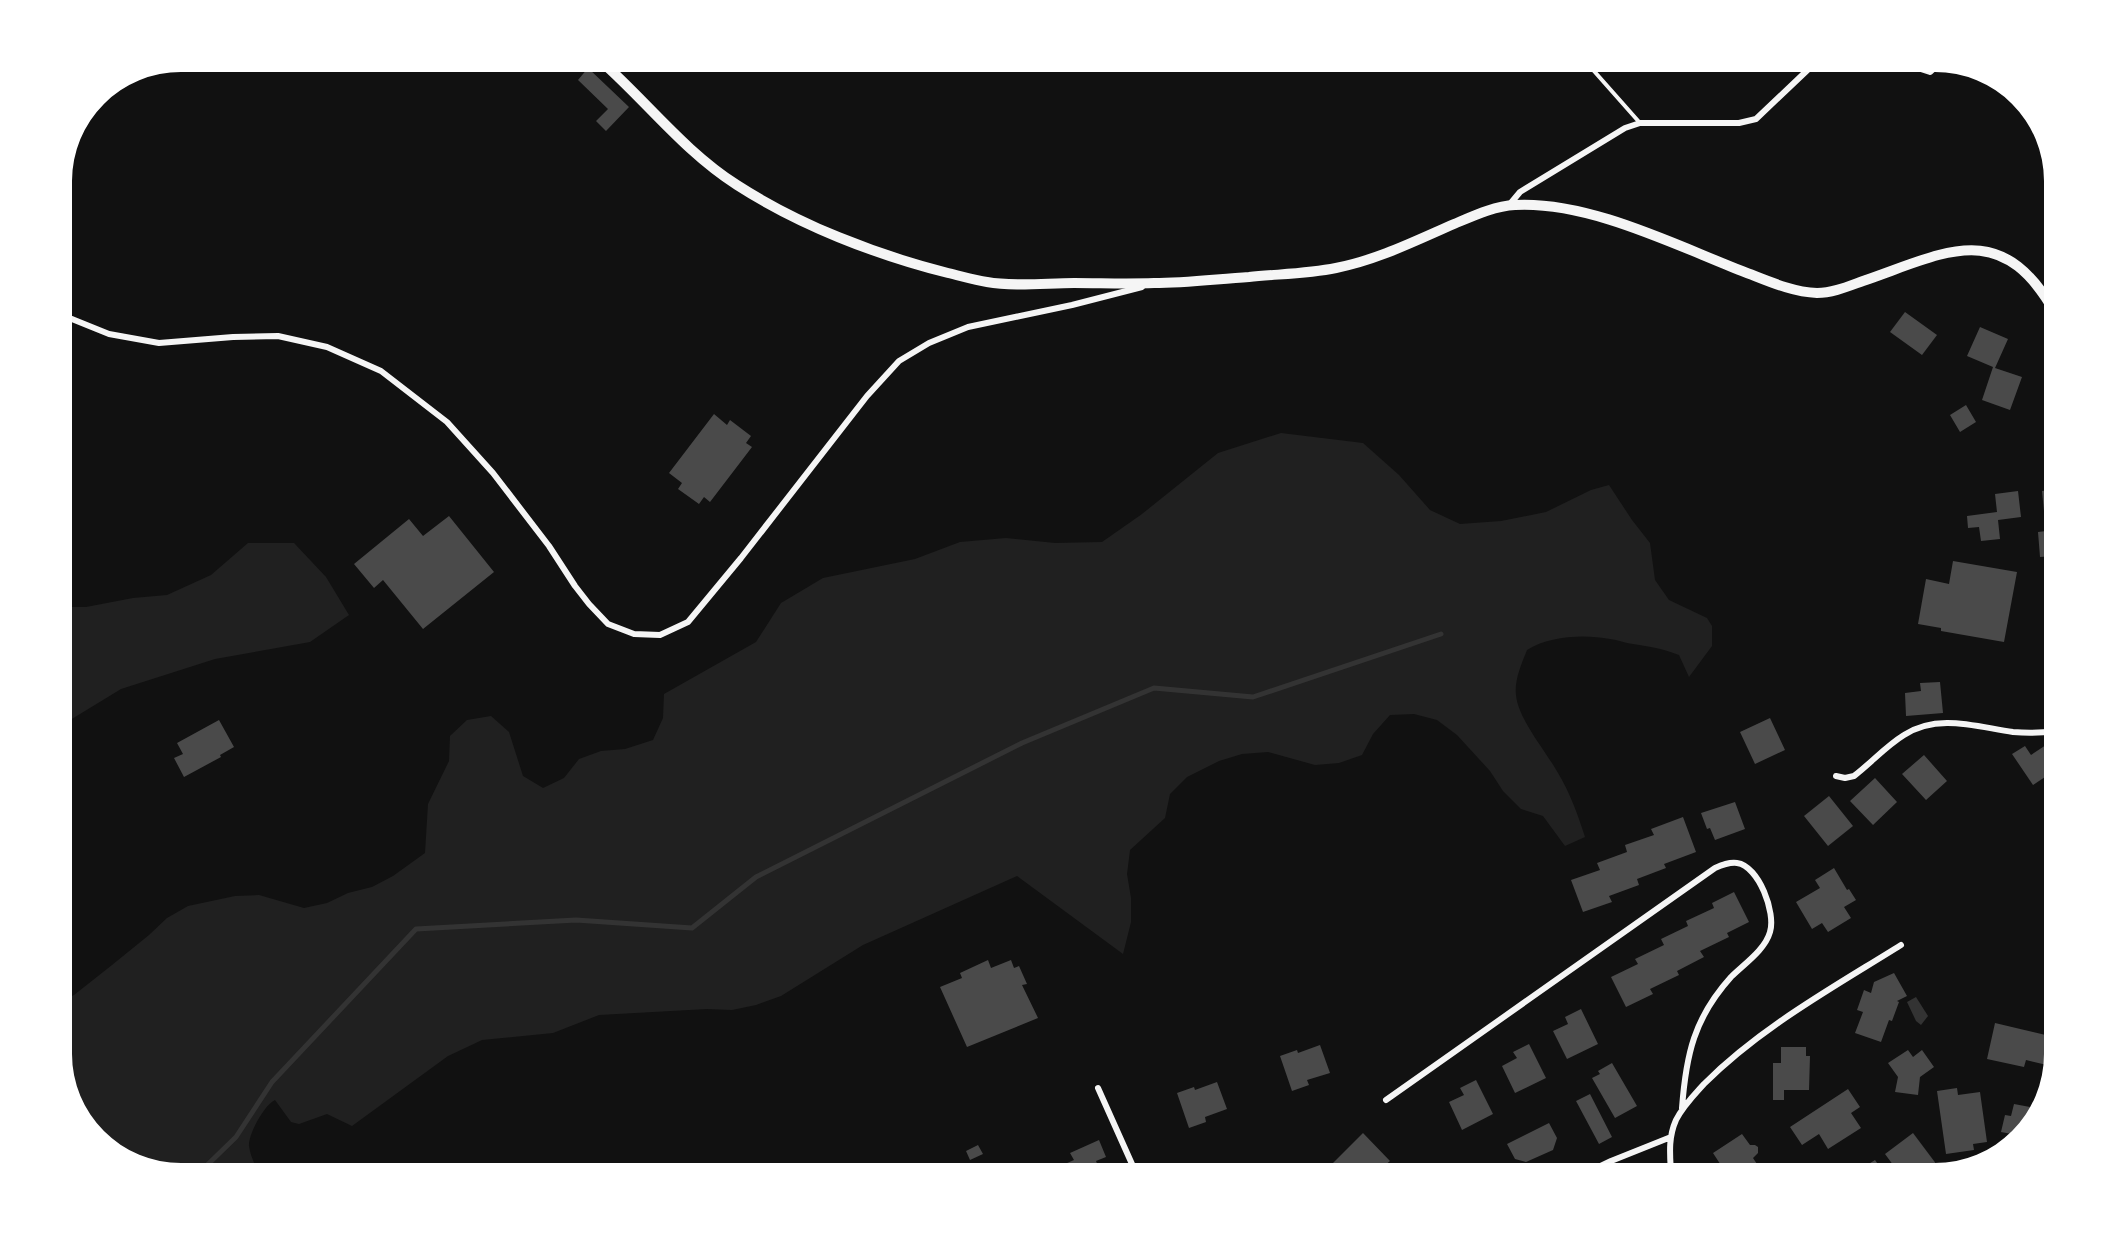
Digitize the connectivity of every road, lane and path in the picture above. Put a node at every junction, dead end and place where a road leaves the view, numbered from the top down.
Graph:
1 (614, 72) edge
2 (1595, 72) edge
3 (1805, 72) edge
4 (1640, 123) junction
5 (1510, 205) junction
6 (1156, 283) junction
7 (2044, 294) edge
8 (72, 319) edge
9 (2044, 731) edge
10 (1836, 776) dead end
11 (1901, 945) dead end
12 (1098, 1088) dead end
13 (1386, 1100) dead end
14 (1682, 1108) junction
15 (1671, 1137) junction
16 (1132, 1163) edge
17 (1607, 1163) edge
18 (1670, 1163) edge

1 - 6 street
2 - 4 lane
3 - 4 street
4 - 5 street
5 - 6 street
5 - 7 street
6 - 8 street
9 - 10 street
11 - 14 street
12 - 16 street
13 - 14 street
14 - 15 street
15 - 17 street
15 - 18 street

